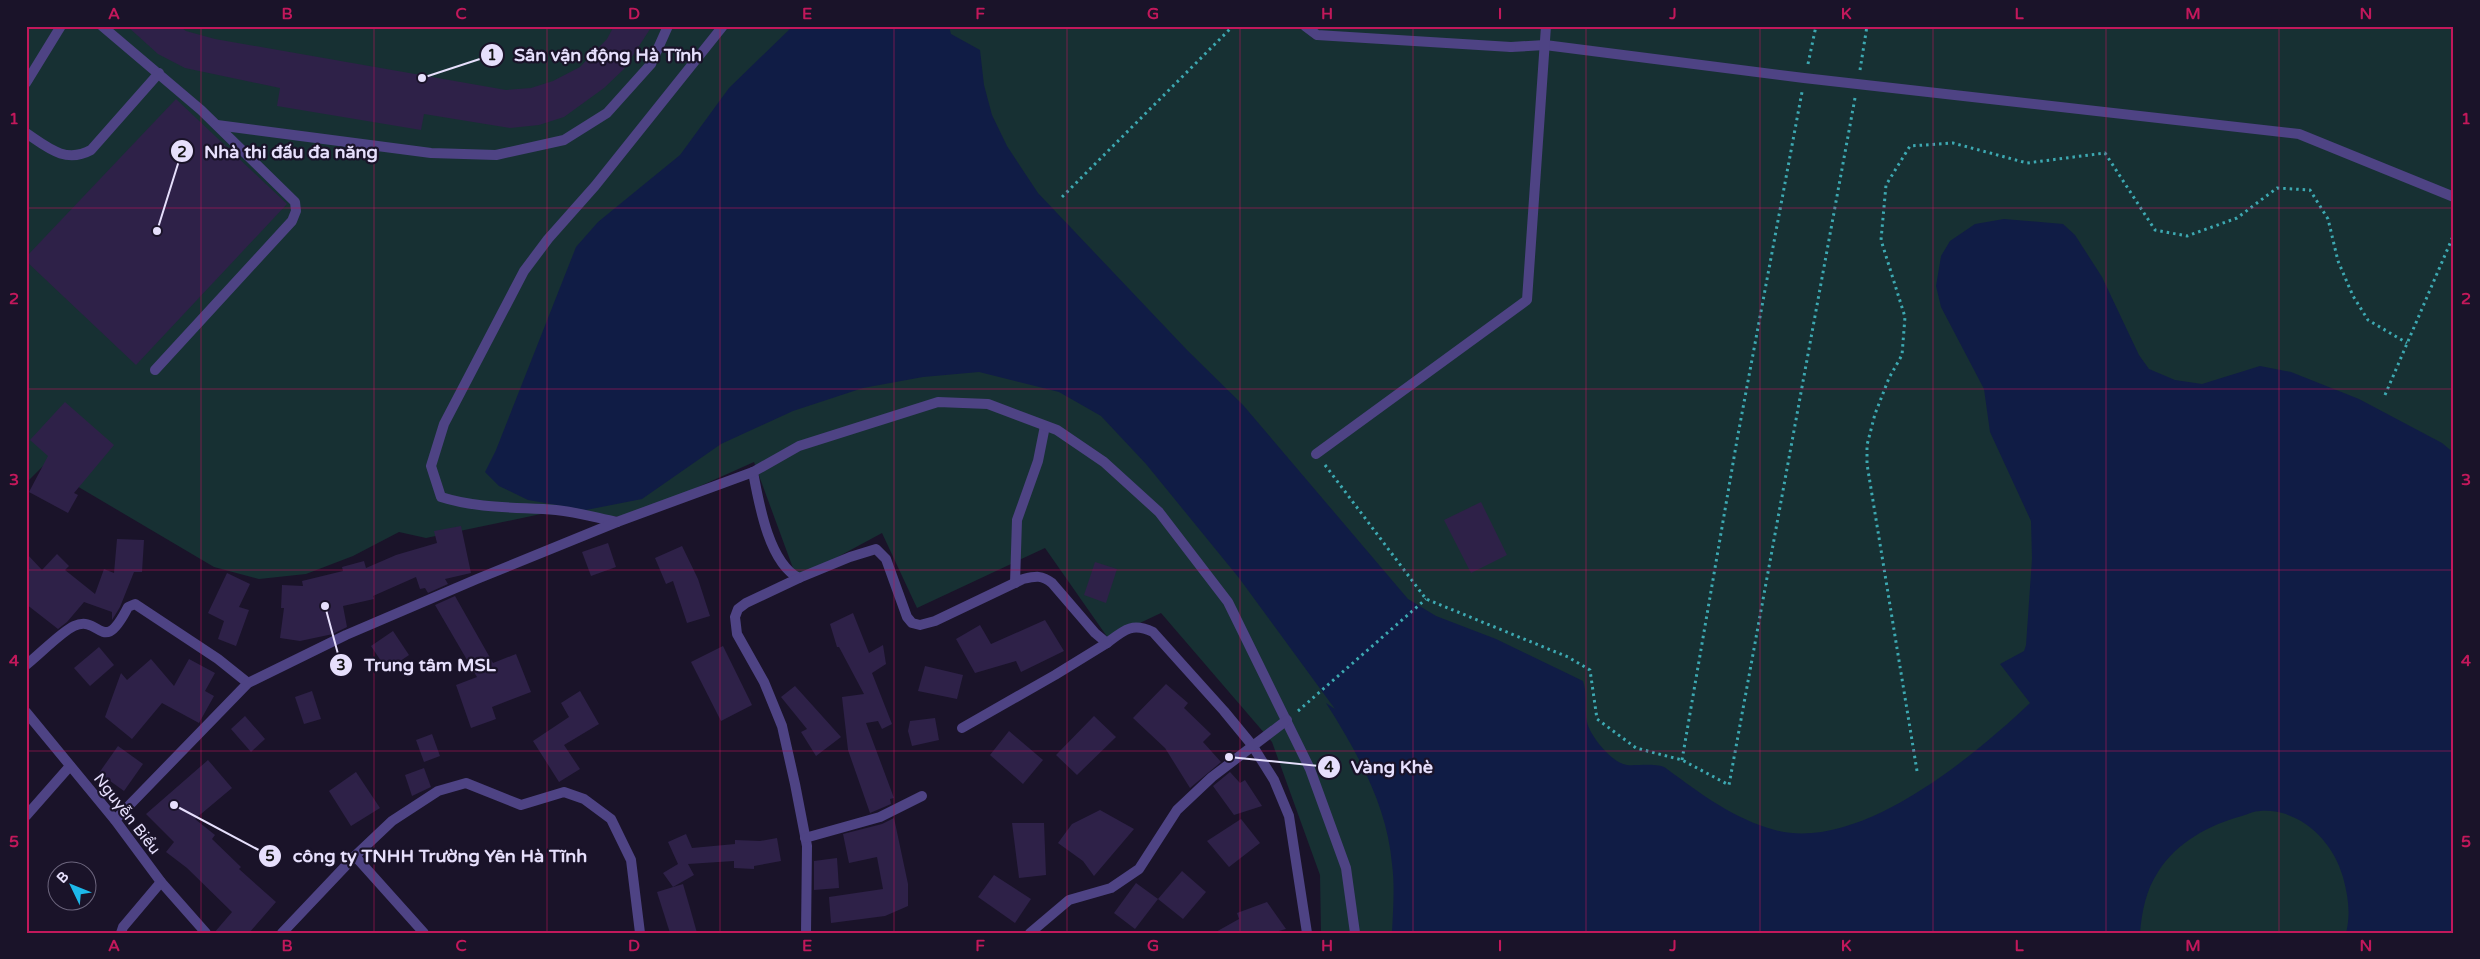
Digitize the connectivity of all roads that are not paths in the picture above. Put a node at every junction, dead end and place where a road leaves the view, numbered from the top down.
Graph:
1 (61, 26) edge
2 (102, 26) edge
3 (668, 26) edge
4 (723, 26) edge
5 (1305, 26) edge
6 (1546, 26) edge
7 (1545, 45) junction
8 (159, 73) junction
9 (26, 83) edge
10 (217, 125) junction
11 (26, 133) edge
12 (2454, 197) edge
13 (155, 370) dead end
14 (1046, 426) junction
15 (1316, 454) road end
16 (753, 472) junction
17 (618, 522) junction
18 (799, 578) junction
19 (1015, 583) junction
20 (1107, 643) junction
21 (26, 666) edge
22 (248, 682) junction
23 (26, 712) edge
24 (1287, 720) junction
25 (962, 728) dead end
26 (1252, 745) junction
27 (70, 766) junction
28 (922, 796) dead end
29 (26, 816) edge
30 (116, 820) junction
31 (806, 838) junction
32 (355, 856) junction
33 (161, 882) junction
34 (122, 933) edge
35 (206, 933) edge
36 (282, 933) edge
37 (424, 933) edge
38 (640, 933) edge
39 (806, 933) edge
40 (1030, 933) edge
41 (1307, 933) edge
42 (1355, 933) edge

1 - 9 street
2 - 8 street
3 - 10 street
4 - 17 street
5 - 7 street
6 - 7 street
7 - 12 street
7 - 15 street
8 - 10 street
8 - 11 street
10 - 13 street
14 - 16 street
14 - 19 street
14 - 24 street
16 - 17 street
16 - 18 street
17 - 22 street
18 - 19 street
18 - 31 street
19 - 20 street
20 - 25 street
20 - 26 street
21 - 22 street
22 - 30 street
23 - 27 street, Nguyễn Biểu
24 - 26 street
24 - 42 street
26 - 40 street
26 - 41 street
27 - 29 street
27 - 30 street, Nguyễn Biểu
28 - 31 street
30 - 33 street, Nguyễn Biểu
31 - 39 street
32 - 36 street
32 - 37 street
32 - 38 street
33 - 34 street
33 - 35 street, Nguyễn Biểu

